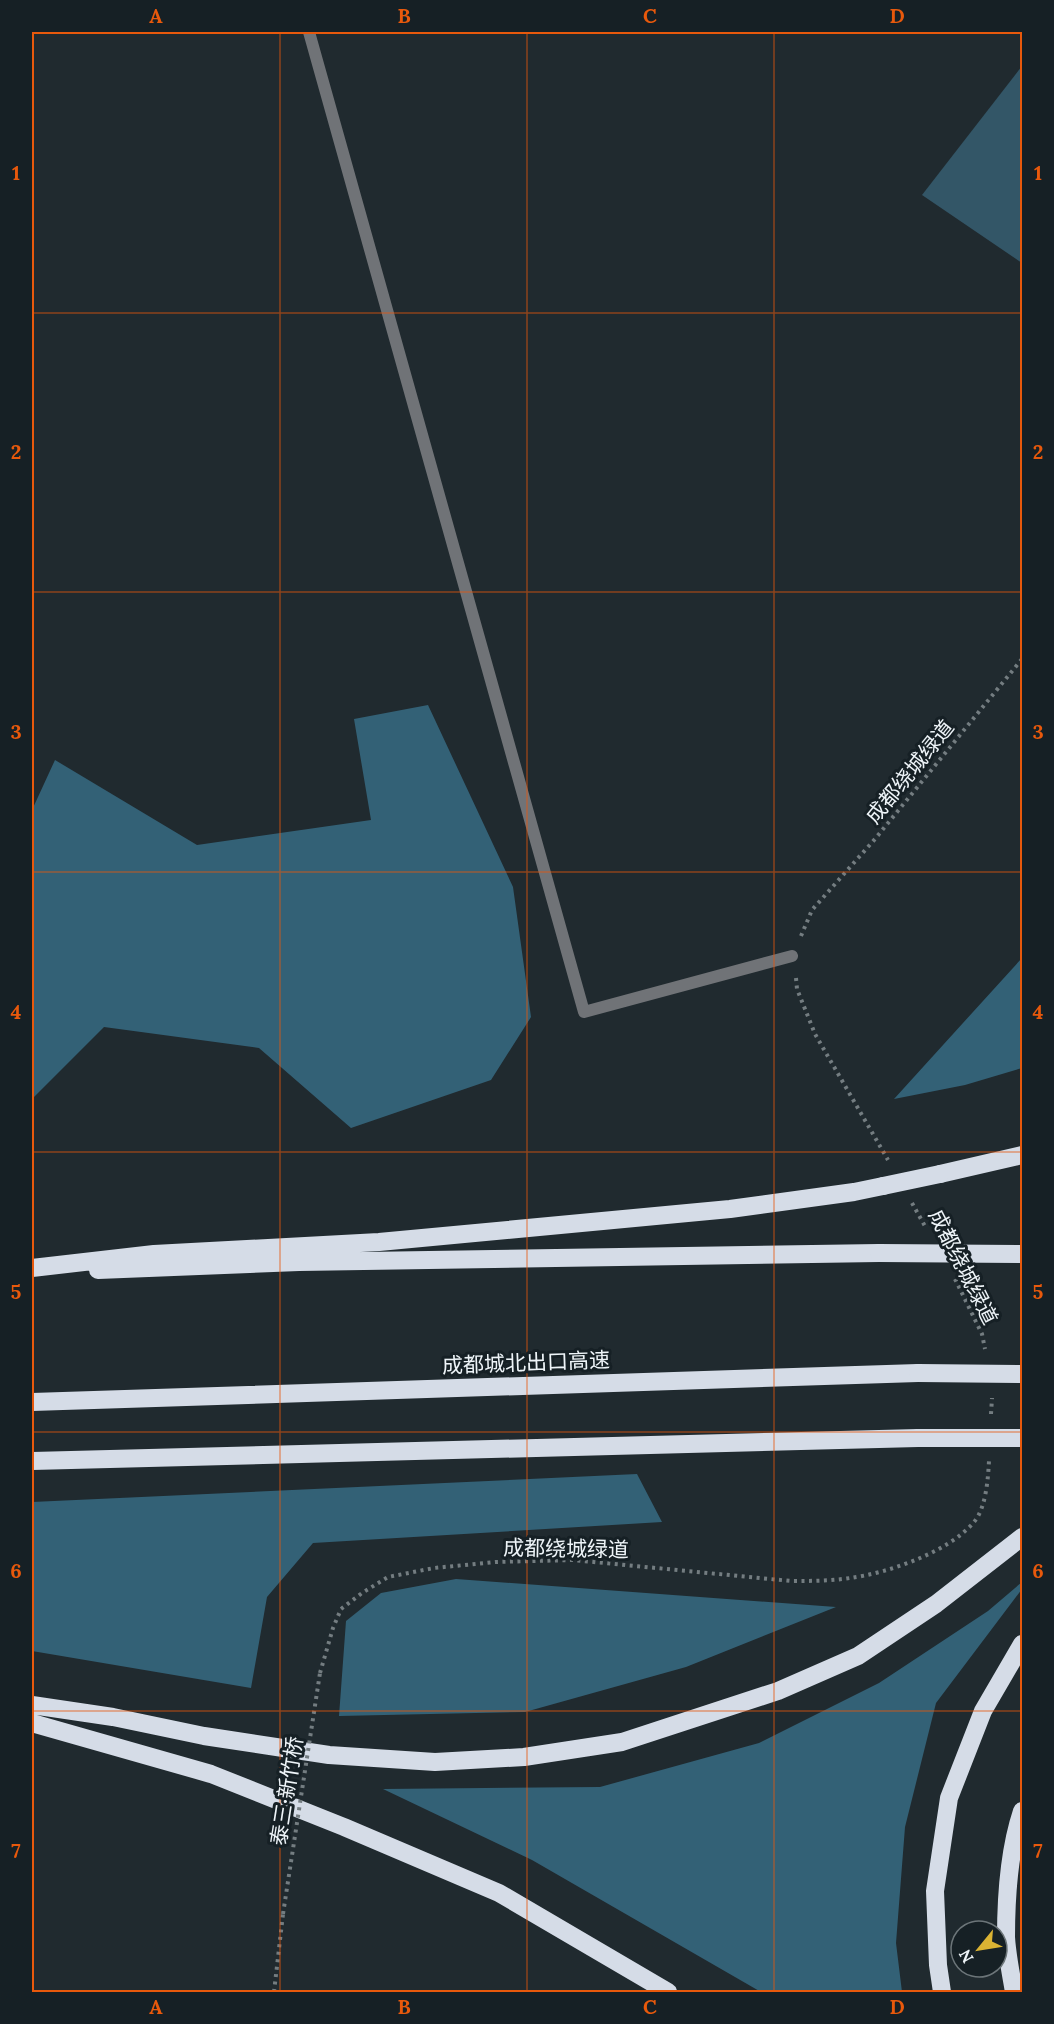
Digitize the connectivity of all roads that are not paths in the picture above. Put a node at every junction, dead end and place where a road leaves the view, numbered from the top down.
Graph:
1 (309, 32) edge
2 (792, 956) road end
3 (1023, 1155) edge
4 (1023, 1254) edge
5 (32, 1269) edge
6 (1023, 1374) edge
7 (32, 1402) edge
8 (1023, 1438) edge
9 (32, 1461) edge
10 (1023, 1537) edge
11 (1023, 1644) edge
12 (32, 1705) edge
13 (32, 1723) edge
14 (1023, 1811) edge
15 (668, 1992) edge
16 (942, 1992) edge
17 (1014, 1992) edge

1 - 2 street
3 - 5 highway, bridge
4 - 5 highway, bridge
6 - 7 highway, 成都城北出口高速, bridge
8 - 9 highway, bridge
10 - 12 highway
11 - 16 highway
13 - 15 highway
14 - 17 highway

